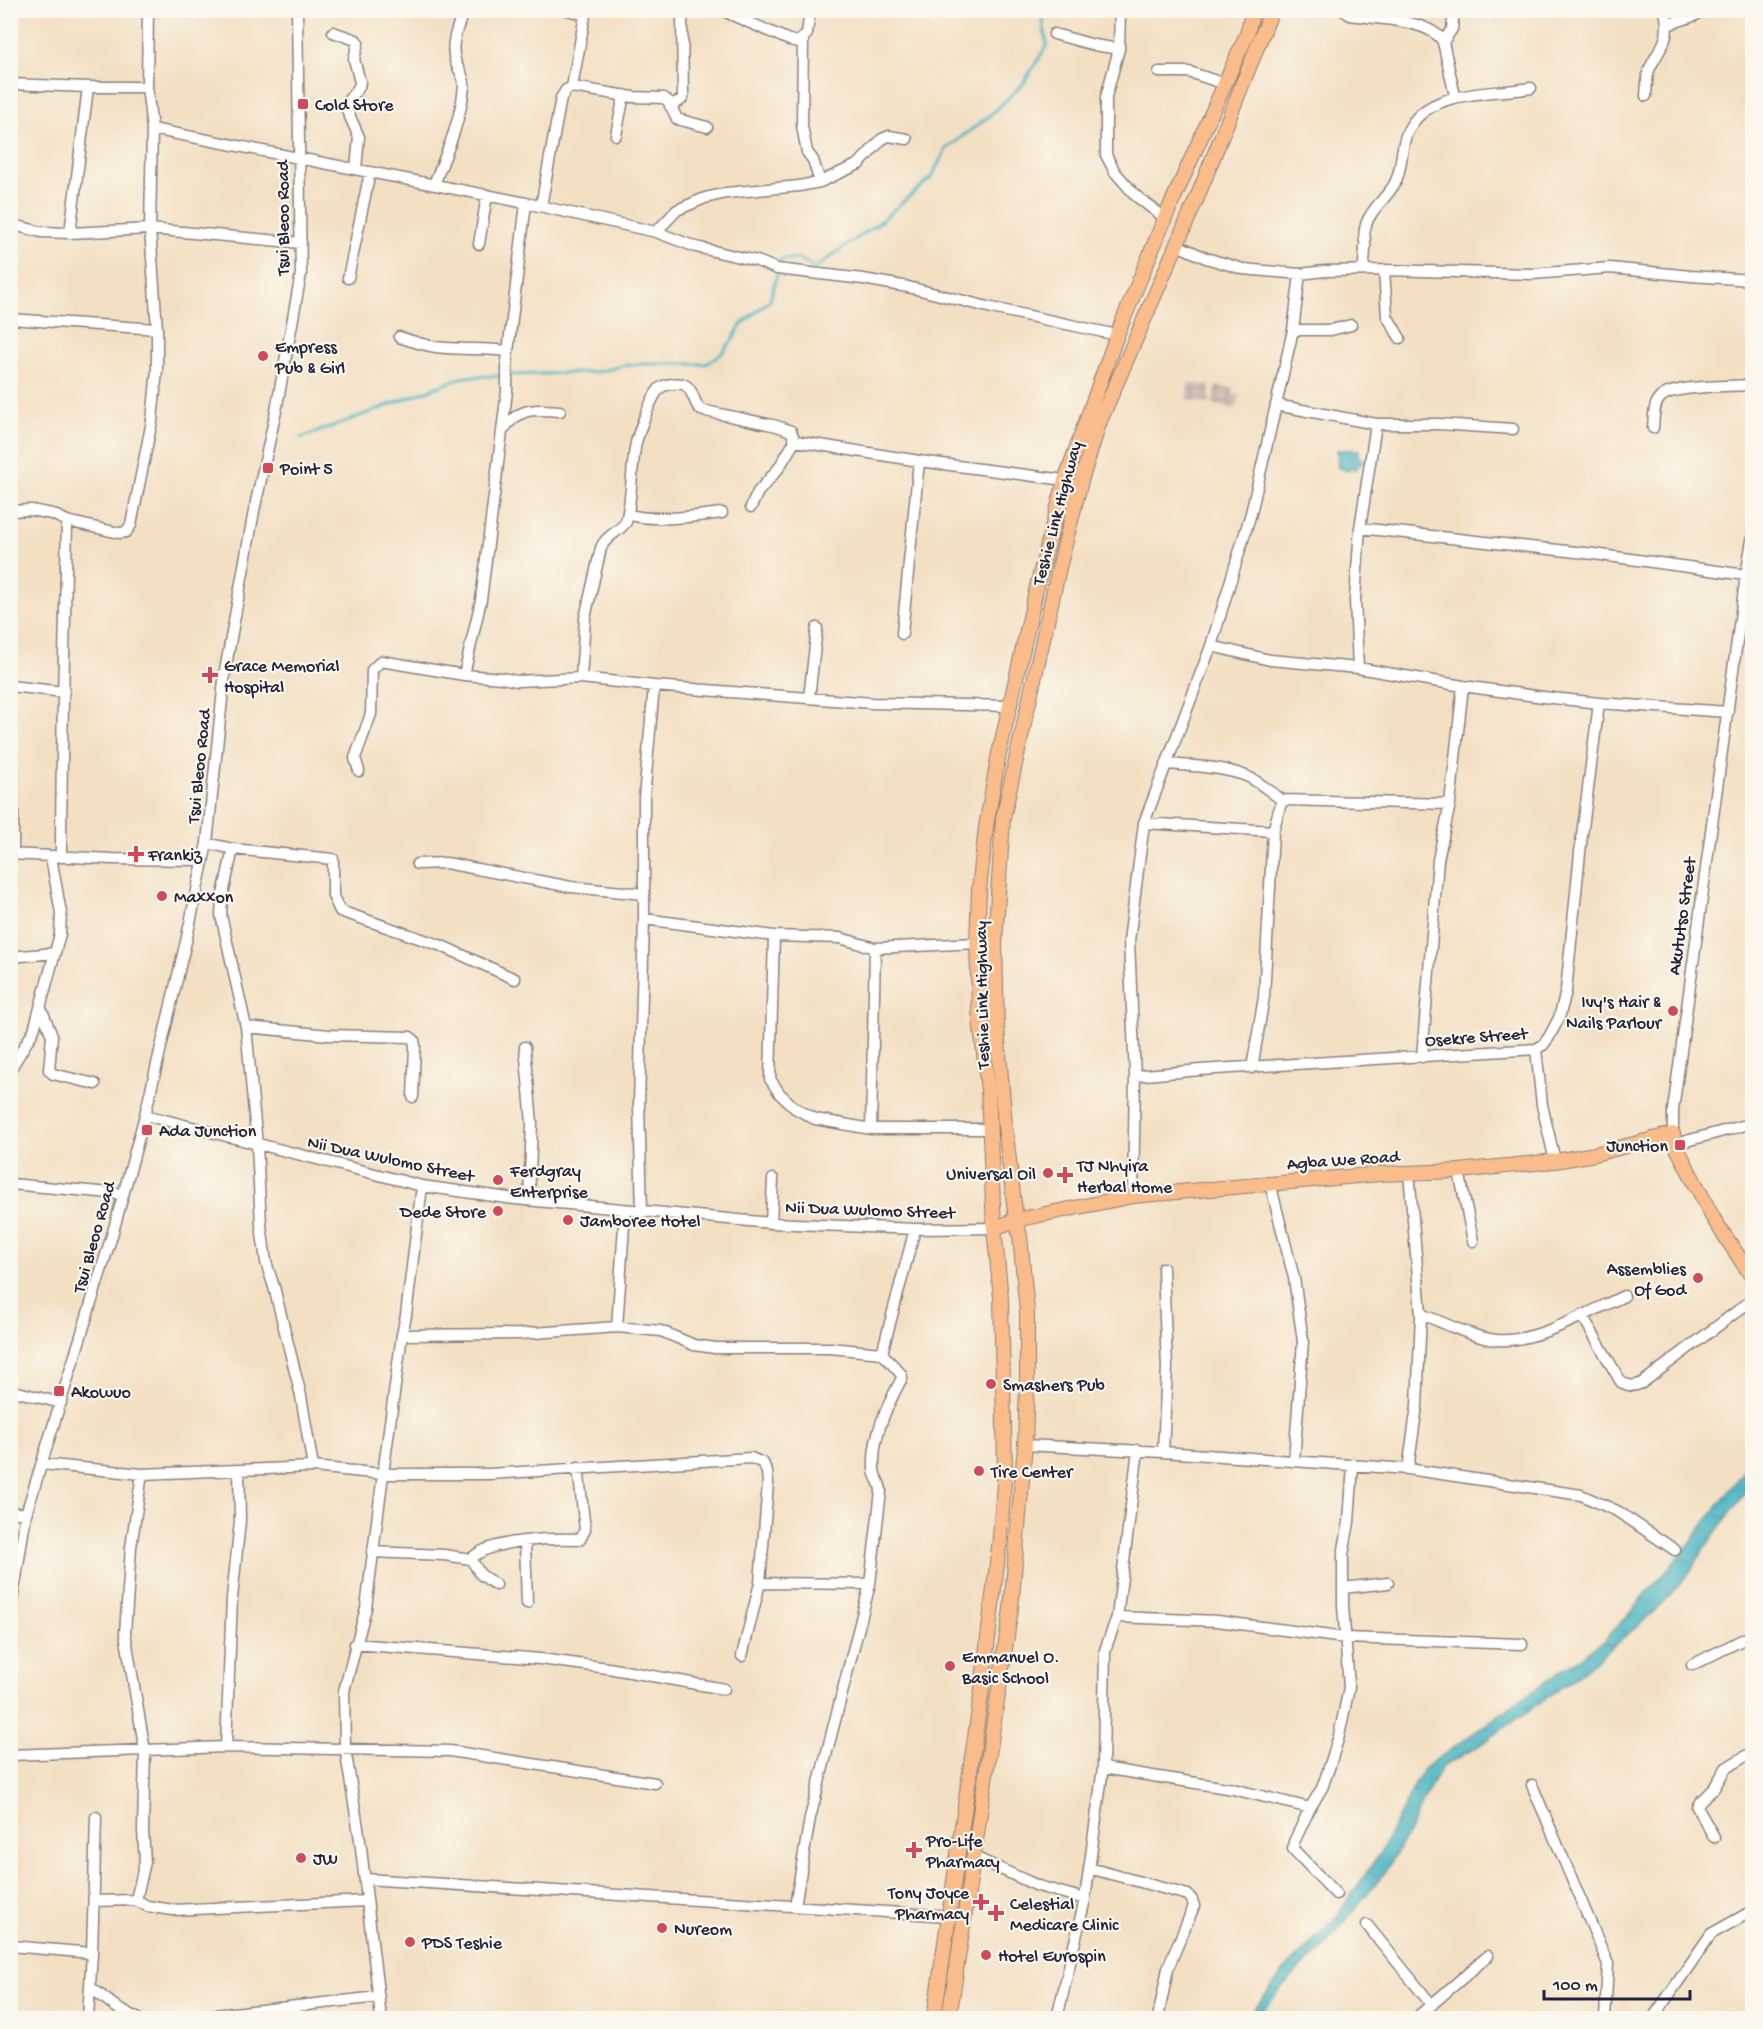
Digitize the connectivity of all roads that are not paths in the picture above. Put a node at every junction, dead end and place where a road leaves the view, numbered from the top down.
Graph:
1 (148, 10) edge
2 (297, 10) edge
3 (464, 10) edge
4 (568, 10) edge
5 (685, 10) edge
6 (721, 10) edge
7 (810, 10) edge
8 (1120, 10) edge
9 (1253, 10) edge
10 (1272, 10) edge
11 (1343, 10) edge
12 (1454, 10) edge
13 (1665, 10) edge
14 (1702, 10) edge
15 (585, 13) edge
16 (1667, 25) junction
17 (333, 32) dead end
18 (1054, 34) dead end
19 (803, 39) junction
20 (1443, 42) junction
21 (1119, 49) junction
22 (1160, 72) dead end
23 (10, 84) edge
24 (1225, 84) junction
25 (88, 87) junction
26 (147, 87) junction
27 (572, 87) junction
28 (1531, 88) dead end
29 (624, 96) junction
30 (1455, 96) junction
31 (1646, 96) dead end
32 (670, 106) junction
33 (707, 127) dead end
34 (152, 129) junction
35 (616, 135) dead end
36 (907, 139) dead end
37 (299, 158) junction
38 (356, 169) junction
39 (370, 172) junction
40 (820, 182) junction
41 (435, 184) junction
42 (487, 195) junction
43 (526, 203) junction
44 (542, 206) junction
45 (1165, 218) junction
46 (10, 224) edge
47 (150, 230) junction
48 (656, 231) junction
49 (70, 233) junction
50 (301, 243) junction
51 (479, 244) dead end
52 (1177, 245) junction
53 (1363, 270) junction
54 (1384, 270) junction
55 (1300, 274) junction
56 (348, 278) dead end
57 (1752, 280) edge
58 (10, 319) edge
59 (1351, 325) dead end
60 (157, 329) junction
61 (1293, 330) junction
62 (1117, 335) junction
63 (399, 337) dead end
64 (1400, 338) dead end
65 (508, 355) junction
66 (1752, 385) edge
67 (1276, 405) junction
68 (560, 411) dead end
69 (1376, 424) junction
70 (1653, 428) dead end
71 (1513, 429) dead end
72 (502, 432) junction
73 (795, 441) junction
74 (919, 461) junction
75 (1065, 480) junction
76 (751, 507) dead end
77 (10, 510) edge
78 (722, 513) dead end
79 (628, 514) junction
80 (67, 521) junction
81 (1360, 528) junction
82 (1752, 540) edge
83 (1746, 575) junction
84 (1740, 622) junction
85 (1752, 623) edge
86 (817, 628) dead end
87 (902, 634) dead end
88 (1211, 646) junction
89 (1358, 668) junction
90 (464, 675) junction
91 (581, 678) junction
92 (10, 686) edge
93 (654, 686) junction
94 (1463, 686) junction
95 (64, 692) junction
96 (809, 698) junction
97 (1599, 703) junction
98 (1011, 706) junction
99 (1728, 712) junction
100 (1167, 764) junction
101 (12, 767) dead end
102 (359, 771) dead end
103 (1282, 800) junction
104 (1450, 804) junction
105 (1144, 824) junction
106 (1273, 831) junction
107 (207, 843) junction
108 (233, 849) junction
109 (12, 854) edge
110 (56, 857) junction
111 (204, 860) junction
112 (417, 864) dead end
113 (644, 894) junction
114 (644, 920) junction
115 (774, 936) junction
116 (976, 943) junction
117 (875, 948) junction
118 (55, 953) junction
119 (10, 957) edge
120 (515, 979) dead end
121 (41, 1008) junction
122 (246, 1027) junction
123 (525, 1047) dead end
124 (1536, 1049) junction
125 (1422, 1057) junction
126 (1252, 1068) junction
127 (10, 1070) edge
128 (1135, 1076) junction
129 (95, 1084) dead end
130 (413, 1097) dead end
131 (145, 1115) junction
132 (1746, 1125) dead end
133 (871, 1129) junction
134 (990, 1129) junction
135 (1674, 1139) junction
136 (257, 1145) junction
137 (1555, 1161) junction
138 (1459, 1171) junction
139 (1409, 1172) junction
140 (772, 1179) dead end
141 (1270, 1183) junction
142 (10, 1184) edge
143 (422, 1186) junction
144 (122, 1194) junction
145 (1133, 1196) junction
146 (529, 1200) junction
147 (625, 1211) junction
148 (642, 1212) junction
149 (1016, 1220) junction
150 (771, 1223) junction
151 (994, 1228) junction
152 (915, 1229) junction
153 (1473, 1241) dead end
154 (1163, 1268) dead end
155 (1752, 1276) edge
156 (1624, 1296) dead end
157 (1752, 1300) edge
158 (1421, 1314) junction
159 (1582, 1315) junction
160 (617, 1327) junction
161 (402, 1335) junction
162 (882, 1353) junction
163 (10, 1390) edge
164 (61, 1403) junction
165 (1025, 1445) junction
166 (1138, 1450) junction
167 (1163, 1452) junction
168 (1294, 1461) junction
169 (42, 1464) junction
170 (1353, 1464) junction
171 (313, 1467) junction
172 (578, 1467) junction
173 (1408, 1469) junction
174 (239, 1470) junction
175 (142, 1474) junction
176 (383, 1474) junction
177 (10, 1512) edge
178 (27, 1514) junction
179 (525, 1542) junction
180 (1675, 1550) dead end
181 (372, 1552) junction
182 (471, 1559) junction
183 (760, 1583) junction
184 (1388, 1583) dead end
185 (870, 1584) junction
186 (496, 1585) dead end
187 (1343, 1588) junction
188 (527, 1603) dead end
189 (10, 1616) edge
190 (1117, 1617) junction
191 (1752, 1635) edge
192 (1345, 1638) junction
193 (355, 1644) junction
194 (1522, 1644) dead end
195 (742, 1656) dead end
196 (1692, 1665) dead end
197 (724, 1689) dead end
198 (226, 1747) junction
199 (345, 1748) junction
200 (145, 1751) junction
201 (1752, 1752) edge
202 (10, 1755) edge
203 (1103, 1768) junction
204 (655, 1783) dead end
205 (1532, 1785) dead end
206 (1310, 1808) junction
207 (96, 1817) dead end
208 (1714, 1837) dead end
209 (972, 1856) junction
210 (1089, 1868) junction
211 (365, 1879) junction
212 (1336, 1894) dead end
213 (1084, 1899) junction
214 (136, 1900) junction
215 (94, 1901) junction
216 (366, 1901) junction
217 (795, 1906) junction
218 (1752, 1911) edge
219 (950, 1916) junction
220 (1367, 1925) dead end
221 (10, 1946) edge
222 (92, 1953) junction
223 (1488, 1956) dead end
224 (90, 1987) junction
225 (379, 1997) junction
226 (1432, 2005) junction
227 (88, 2019) edge
228 (137, 2019) edge
229 (187, 2019) edge
230 (381, 2019) edge
231 (934, 2019) edge
232 (949, 2019) edge
233 (1058, 2019) edge
234 (1158, 2019) edge
235 (1416, 2019) edge
236 (1605, 2019) edge
237 (1653, 2019) edge

1 - 26 street
2 - 37 street, Tsui Bleoo Road
3 - 41 street
4 - 15 street
5 - 32 street
6 - 19 street
7 - 19 street
8 - 21 street
9 - 24 main road, Teshie Link Highway
10 - 52 main road, Teshie Link Highway
11 - 20 street
12 - 20 street
13 - 16 street
14 - 16 street
15 - 27 street
16 - 31 street
17 - 38 street
18 - 21 street
19 - 40 street
20 - 30 street
21 - 45 street
22 - 24 street
23 - 25 street
24 - 45 main road, Teshie Link Highway
25 - 26 street
25 - 49 street
26 - 34 street
27 - 29 street
27 - 44 street
28 - 30 street
29 - 32 street
29 - 35 street
30 - 53 street
32 - 33 street
34 - 37 street
34 - 47 street
36 - 40 street
37 - 38 street
37 - 50 street, Tsui Bleoo Road
38 - 39 street
39 - 41 street
39 - 56 street
40 - 48 street
41 - 42 street
42 - 43 street
42 - 51 street
43 - 44 street
43 - 65 street
44 - 48 street
45 - 62 main road, Teshie Link Highway
46 - 49 street
47 - 49 street
47 - 50 street
47 - 60 street
48 - 62 street
50 - 107 street, Tsui Bleoo Road
52 - 55 street
52 - 149 main road, Teshie Link Highway
53 - 54 street
53 - 55 street
54 - 57 street
54 - 64 street
55 - 61 street
58 - 60 street
59 - 61 street
60 - 80 street
61 - 67 street
62 - 75 main road, Teshie Link Highway
63 - 65 street
65 - 72 street
66 - 70 street
67 - 69 street
67 - 88 street
68 - 72 street
69 - 71 street
69 - 81 street
72 - 90 street
73 - 74 street
73 - 76 street
73 - 79 street
74 - 75 street
74 - 87 street
75 - 98 main road, Teshie Link Highway
77 - 80 street
78 - 79 street
79 - 91 street
80 - 95 street
81 - 83 street
81 - 89 street
82 - 83 street, Akututso Street
83 - 84 street, Akututso Street
84 - 85 street
84 - 99 street, Akututso Street
86 - 96 street
88 - 89 street
88 - 100 street
89 - 94 street
90 - 91 street
90 - 102 street
91 - 93 street
92 - 95 street
93 - 96 street
93 - 113 street
94 - 97 street
94 - 104 street
95 - 110 street
96 - 98 street
97 - 99 street
97 - 124 street, Osekre Street
98 - 116 main road, Teshie Link Highway
99 - 135 street, Akututso Street
100 - 103 street
100 - 105 street
101 - 109 street
103 - 104 street
103 - 106 street
104 - 125 street
105 - 106 street
105 - 128 street
106 - 126 street
107 - 108 street
107 - 111 street, Tsui Bleoo Road
108 - 120 street
108 - 122 street
109 - 110 street
110 - 111 street
110 - 118 street
111 - 131 street, Tsui Bleoo Road
112 - 113 street
113 - 114 street
114 - 115 street
114 - 148 street
115 - 117 street
115 - 133 street
116 - 117 street
116 - 134 main road, Teshie Link Highway
117 - 133 street
118 - 119 street
118 - 121 street
121 - 127 street
121 - 129 street
122 - 130 street
122 - 136 street
123 - 146 street
124 - 125 street, Osekre Street
124 - 137 street
125 - 126 street, Osekre Street
126 - 128 street, Osekre Street
128 - 145 street
131 - 136 street, Nii Dua Wulomo Street
131 - 144 street, Tsui Bleoo Road
132 - 135 street
133 - 134 street
134 - 151 main road, Teshie Link Highway
135 - 137 main road, Agba We Road
135 - 155 main road, Akututso Street
136 - 143 street, Nii Dua Wulomo Street
136 - 171 street
137 - 138 main road, Agba We Road
138 - 139 main road, Agba We Road
138 - 153 street
139 - 141 main road, Agba We Road
139 - 158 street
140 - 150 street
141 - 145 main road, Agba We Road
141 - 168 street
142 - 144 street
143 - 146 street, Nii Dua Wulomo Street
143 - 161 street
144 - 164 street, Tsui Bleoo Road
145 - 149 main road, Agba We Road
146 - 147 street, Nii Dua Wulomo Street
147 - 148 street, Nii Dua Wulomo Street
147 - 160 street
148 - 150 street, Nii Dua Wulomo Street
149 - 151 main road, Agba We Road
149 - 165 main road, Teshie Link Highway
150 - 152 street, Nii Dua Wulomo Street
151 - 152 street, Nii Dua Wulomo Street
151 - 219 main road, Teshie Link Highway
152 - 162 street
154 - 167 street
156 - 159 street
157 - 159 street
158 - 159 street
158 - 173 street
160 - 161 street
160 - 162 street
161 - 176 street
162 - 185 street
163 - 164 street
164 - 169 street, Tsui Bleoo Road
165 - 166 street
165 - 209 main road, Teshie Link Highway
166 - 167 street
166 - 190 street
167 - 168 street
168 - 170 street
169 - 175 street
169 - 178 street, Tsui Bleoo Road
170 - 173 street
170 - 187 street
171 - 174 street
171 - 176 street
172 - 176 street
172 - 179 street
172 - 183 street
173 - 180 street
174 - 175 street
174 - 198 street
175 - 200 street
176 - 181 street
177 - 178 street
178 - 189 street, Tsui Bleoo Road
179 - 182 street
179 - 188 street
181 - 182 street
181 - 193 street
182 - 186 street
183 - 185 street
183 - 195 street
184 - 187 street
185 - 217 street
187 - 192 street
190 - 192 street
190 - 203 street
191 - 196 street
192 - 194 street
192 - 206 street
193 - 197 street
193 - 199 street
198 - 199 street
198 - 200 street
199 - 204 street
199 - 211 street
200 - 202 street
200 - 214 street
201 - 208 street
203 - 206 street
203 - 210 street
205 - 236 street
206 - 212 street
207 - 215 street
209 - 213 street
209 - 232 main road, Teshie Link Highway
210 - 213 street
210 - 234 street
211 - 216 street
211 - 217 street
213 - 233 street
214 - 215 street
214 - 216 street
215 - 222 street
216 - 225 street
217 - 219 street
218 - 237 street
219 - 231 main road, Teshie Link Highway
220 - 226 street
221 - 222 street
222 - 224 street
223 - 226 street
224 - 227 street
224 - 228 street
225 - 229 street
225 - 230 street
226 - 235 street

